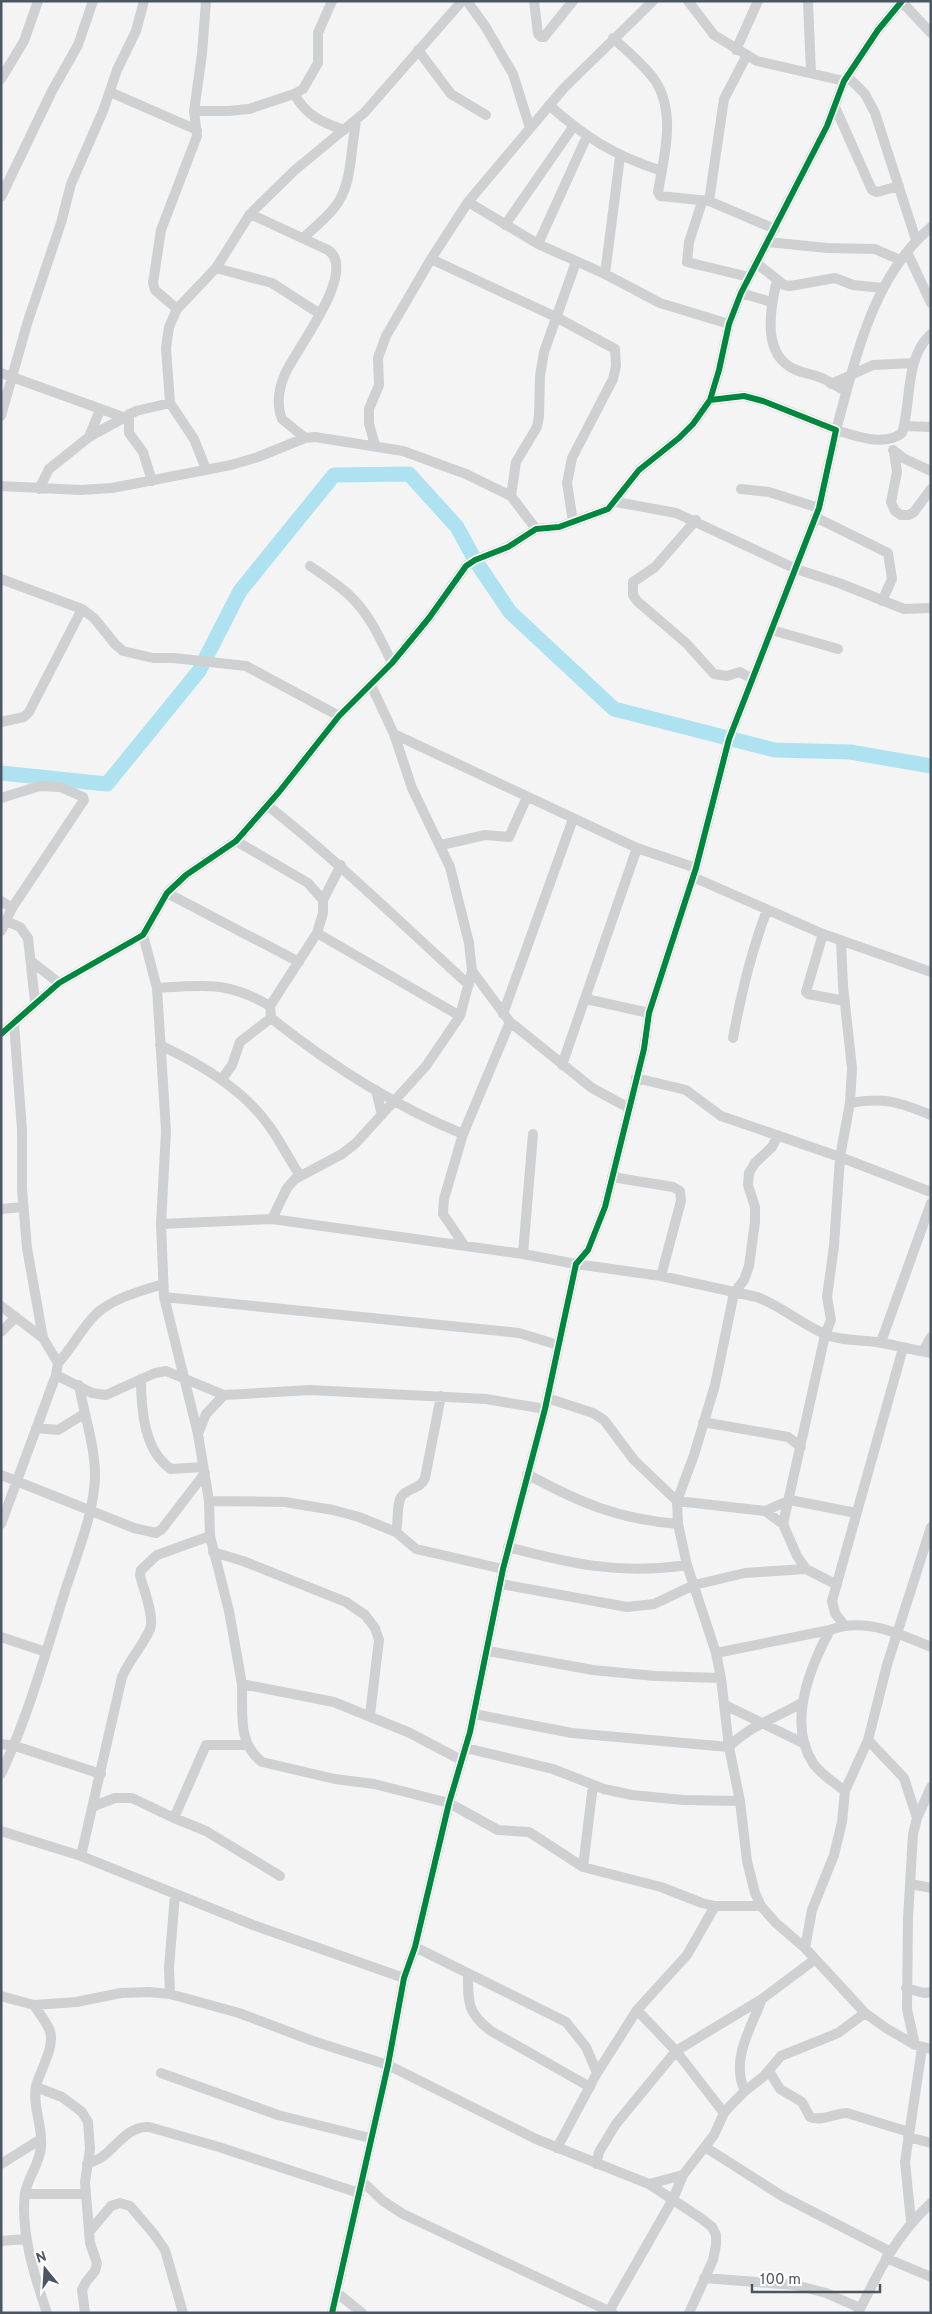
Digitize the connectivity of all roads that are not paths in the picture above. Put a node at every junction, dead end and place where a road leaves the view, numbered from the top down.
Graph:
1 (38, 1) edge
2 (93, 1) edge
3 (144, 1) edge
4 (206, 1) edge
5 (332, 1) edge
6 (462, 1) edge
7 (467, 1) edge
8 (534, 1) edge
9 (573, 1) edge
10 (653, 1) edge
11 (688, 1) edge
12 (758, 1) edge
13 (808, 1) edge
14 (902, 1) edge
15 (929, 29) edge
16 (613, 38) junction
17 (418, 50) junction
18 (736, 50) junction
19 (747, 56) junction
20 (811, 73) junction
21 (1, 78) edge
22 (846, 78) junction
23 (110, 92) junction
24 (294, 94) junction
25 (549, 105) junction
26 (835, 107) junction
27 (194, 111) junction
28 (486, 115) dead end
29 (356, 120) junction
30 (573, 127) junction
31 (530, 128) junction
32 (197, 130) junction
33 (344, 130) junction
34 (587, 136) junction
35 (620, 157) junction
36 (662, 171) junction
37 (899, 186) junction
38 (1, 197) edge
39 (706, 201) junction
40 (468, 202) junction
41 (250, 214) junction
42 (505, 225) junction
43 (931, 227) edge
44 (775, 229) junction
45 (303, 238) junction
46 (916, 240) junction
47 (768, 242) junction
48 (538, 244) junction
49 (903, 256) junction
50 (431, 259) junction
51 (576, 262) junction
52 (756, 263) junction
53 (216, 268) junction
54 (605, 274) junction
55 (749, 277) junction
56 (777, 280) junction
57 (883, 288) junction
58 (741, 293) junction
59 (771, 302) junction
60 (931, 303) edge
61 (177, 309) junction
62 (320, 314) junction
63 (556, 317) junction
64 (729, 324) junction
65 (931, 334) edge
66 (914, 364) junction
67 (851, 375) junction
68 (6, 376) edge
69 (831, 384) junction
70 (846, 391) junction
71 (710, 400) junction
72 (170, 404) junction
73 (100, 410) junction
74 (1, 416) edge
75 (126, 416) junction
76 (904, 426) junction
77 (931, 426) edge
78 (836, 430) junction
79 (89, 436) junction
80 (305, 438) junction
81 (889, 440) junction
82 (375, 445) junction
83 (894, 452) junction
84 (206, 469) junction
85 (931, 471) edge
86 (152, 481) junction
87 (1, 486) edge
88 (39, 489) junction
89 (741, 489) dead end
90 (931, 489) edge
91 (511, 496) junction
92 (616, 502) junction
93 (817, 512) junction
94 (696, 520) junction
95 (573, 522) junction
96 (536, 529) junction
97 (310, 566) dead end
98 (796, 569) junction
99 (1, 579) edge
100 (882, 601) junction
101 (931, 608) edge
102 (82, 609) junction
103 (772, 630) junction
104 (838, 649) dead end
105 (392, 663) junction
106 (752, 679) junction
107 (371, 685) junction
108 (339, 716) junction
109 (1, 722) edge
110 (394, 734) junction
111 (527, 797) junction
112 (1, 798) edge
113 (268, 805) junction
114 (573, 819) junction
115 (236, 842) junction
116 (441, 845) junction
117 (637, 848) junction
118 (341, 865) junction
119 (695, 873) junction
120 (167, 893) junction
121 (323, 900) junction
122 (1, 901) edge
123 (12, 908) junction
124 (767, 910) junction
125 (6, 921) junction
126 (1, 931) edge
127 (317, 933) junction
128 (823, 934) junction
129 (143, 935) junction
130 (841, 940) junction
131 (32, 962) junction
132 (299, 962) junction
133 (472, 972) junction
134 (931, 972) edge
135 (60, 983) junction
136 (469, 985) junction
137 (157, 988) junction
138 (586, 999) junction
139 (35, 1002) junction
140 (845, 1002) junction
141 (270, 1006) junction
142 (649, 1013) junction
143 (460, 1016) junction
144 (271, 1018) junction
145 (506, 1018) junction
146 (14, 1023) junction
147 (1, 1034) edge
148 (733, 1038) dead end
149 (160, 1045) junction
150 (562, 1065) junction
151 (636, 1078) junction
152 (222, 1079) junction
153 (376, 1090) junction
154 (395, 1101) junction
155 (850, 1103) junction
156 (629, 1108) junction
157 (382, 1115) junction
158 (931, 1115) edge
159 (463, 1134) junction
160 (533, 1134) dead end
161 (778, 1135) junction
162 (840, 1157) junction
163 (300, 1176) junction
164 (612, 1178) junction
165 (931, 1192) edge
166 (931, 1203) edge
167 (23, 1207) junction
168 (1, 1209) edge
169 (272, 1219) junction
170 (162, 1224) junction
171 (464, 1245) junction
172 (523, 1254) junction
173 (576, 1264) junction
174 (661, 1276) junction
175 (163, 1284) junction
176 (734, 1293) junction
177 (164, 1296) junction
178 (1, 1306) edge
179 (16, 1317) junction
180 (1, 1332) edge
181 (825, 1335) junction
182 (931, 1337) edge
183 (43, 1338) junction
184 (881, 1342) junction
185 (558, 1345) junction
186 (903, 1348) junction
187 (927, 1352) edge
188 (58, 1363) junction
189 (56, 1375) junction
190 (182, 1376) junction
191 (141, 1379) junction
192 (78, 1385) junction
193 (224, 1395) junction
194 (441, 1396) junction
195 (546, 1404) junction
196 (84, 1414) junction
197 (703, 1422) junction
198 (36, 1428) junction
199 (198, 1434) junction
200 (801, 1446) junction
201 (204, 1470) junction
202 (527, 1474) junction
203 (1, 1475) edge
204 (16, 1481) junction
205 (790, 1500) junction
206 (209, 1501) junction
207 (677, 1501) junction
208 (89, 1509) junction
209 (765, 1511) junction
210 (856, 1513) junction
211 (1, 1524) edge
212 (678, 1524) junction
213 (783, 1524) junction
214 (931, 1528) edge
215 (396, 1532) junction
216 (210, 1536) junction
217 (508, 1547) junction
218 (213, 1552) junction
219 (687, 1565) junction
220 (503, 1569) junction
221 (806, 1569) junction
222 (501, 1584) junction
223 (694, 1585) junction
224 (837, 1585) junction
225 (844, 1625) junction
226 (830, 1630) junction
227 (897, 1633) junction
228 (1, 1637) edge
229 (931, 1647) edge
230 (488, 1651) junction
231 (46, 1652) junction
232 (716, 1653) junction
233 (722, 1678) junction
234 (242, 1684) junction
235 (802, 1702) junction
236 (725, 1705) junction
237 (474, 1714) junction
238 (370, 1715) junction
239 (762, 1723) junction
240 (868, 1740) junction
241 (1, 1744) edge
242 (805, 1744) junction
243 (14, 1746) junction
244 (246, 1746) junction
245 (729, 1747) junction
246 (466, 1748) junction
247 (461, 1760) junction
248 (1, 1774) edge
249 (101, 1774) junction
250 (593, 1785) junction
251 (931, 1787) edge
252 (845, 1791) junction
253 (740, 1801) junction
254 (449, 1804) junction
255 (94, 1806) junction
256 (174, 1818) junction
257 (917, 1818) junction
258 (1, 1832) edge
259 (81, 1856) junction
260 (583, 1867) junction
261 (280, 1876) dead end
262 (911, 1884) junction
263 (931, 1888) edge
264 (175, 1894) junction
265 (715, 1906) junction
266 (761, 1906) junction
267 (415, 1947) junction
268 (805, 1948) junction
269 (814, 1960) junction
270 (468, 1974) junction
271 (404, 1978) junction
272 (906, 1988) junction
273 (931, 1992) edge
274 (170, 1994) junction
275 (1, 1996) edge
276 (762, 1998) junction
277 (34, 2006) junction
278 (637, 2010) junction
279 (865, 2013) junction
280 (922, 2047) edge
281 (676, 2051) junction
282 (388, 2065) junction
283 (770, 2071) junction
284 (597, 2073) junction
285 (160, 2074) dead end
286 (36, 2087) junction
287 (590, 2087) junction
288 (744, 2091) junction
289 (724, 2113) junction
290 (909, 2134) junction
291 (41, 2138) junction
292 (370, 2138) junction
293 (931, 2143) edge
294 (705, 2147) junction
295 (557, 2148) junction
296 (1, 2164) edge
297 (87, 2164) junction
298 (596, 2164) junction
299 (683, 2175) junction
300 (362, 2181) junction
301 (648, 2184) junction
302 (359, 2193) junction
303 (25, 2194) junction
304 (86, 2194) junction
305 (673, 2199) junction
306 (930, 2206) edge
307 (94, 2220) junction
308 (911, 2221) junction
309 (1, 2240) edge
310 (27, 2240) junction
311 (888, 2254) junction
312 (931, 2277) edge
313 (704, 2278) junction
314 (336, 2292) junction
315 (859, 2310) edge
316 (610, 2312) edge
317 (47, 2313) edge
318 (85, 2313) edge
319 (183, 2313) edge
320 (332, 2313) edge
321 (362, 2313) edge
322 (689, 2313) edge

1 - 21 street
2 - 38 street
3 - 23 street
4 - 27 street
5 - 24 street
6 - 17 street
7 - 31 street
8 - 9 street
10 - 16 street
11 - 18 street
12 - 18 street
13 - 20 street
14 - 15 street
14 - 22 street
16 - 25 street
16 - 36 street
17 - 28 street
17 - 29 street
18 - 19 street
19 - 20 street
19 - 39 street
20 - 22 street
22 - 26 street
22 - 37 street
23 - 32 street
23 - 68 street
24 - 27 street
24 - 33 street
25 - 30 street
25 - 31 street
26 - 37 street
26 - 44 street
27 - 32 street
29 - 33 street
29 - 45 street
30 - 34 street
30 - 42 street
31 - 40 street
32 - 61 street
33 - 41 street
34 - 35 street
34 - 48 street
35 - 36 street
35 - 54 street
36 - 39 street
37 - 46 street
39 - 44 street
39 - 55 street
40 - 42 street
40 - 50 street
41 - 45 street
41 - 53 street
42 - 48 street
43 - 46 street
44 - 47 street
45 - 62 street
46 - 49 street
47 - 49 street
47 - 52 street
48 - 51 street
49 - 57 street
49 - 60 street
50 - 63 street
50 - 82 street
51 - 54 street
51 - 63 street
52 - 55 street
52 - 56 street
53 - 61 street
53 - 62 street
54 - 64 street
55 - 58 street
56 - 57 street
56 - 59 street
57 - 67 street
58 - 59 street
58 - 64 street
59 - 69 street
61 - 72 street
62 - 80 street
63 - 91 street
63 - 95 street
64 - 71 street
65 - 66 street
66 - 67 street
66 - 76 street
67 - 69 street
67 - 70 street
68 - 73 street
68 - 74 street
69 - 70 street
70 - 78 street
71 - 78 street
71 - 92 street
72 - 75 street
72 - 84 street
73 - 75 street
73 - 79 street
75 - 79 street
75 - 86 street
76 - 77 street
76 - 81 street
78 - 81 street
78 - 93 street
79 - 88 street
80 - 82 street
80 - 84 street
81 - 83 street
82 - 91 street
83 - 85 street
83 - 90 street
84 - 86 street
86 - 88 street
87 - 88 street
89 - 93 street
91 - 96 street
92 - 94 street
92 - 95 street
93 - 98 street
93 - 100 street
94 - 98 street
94 - 106 street
95 - 96 street
96 - 105 street
97 - 105 street
98 - 100 street
98 - 103 street
99 - 102 street
100 - 101 street
102 - 108 street
102 - 109 street
103 - 104 street
103 - 106 street
105 - 107 street
106 - 119 street
107 - 108 street
107 - 110 street
108 - 113 street
110 - 111 street
110 - 116 street
111 - 114 street
111 - 116 street
112 - 123 street
113 - 115 street
113 - 118 street
114 - 117 street
114 - 145 street
115 - 120 street
115 - 121 street
116 - 133 street
117 - 119 street
117 - 138 street
118 - 121 street
118 - 136 street
119 - 124 street
119 - 142 street
120 - 129 street
120 - 132 street
121 - 127 street
122 - 123 street
123 - 125 street
124 - 128 street
124 - 148 street
125 - 126 street
125 - 131 street
127 - 132 street
127 - 143 street
128 - 130 street
128 - 140 street
129 - 135 street
129 - 137 street
130 - 134 street
130 - 140 street
131 - 135 street
131 - 139 street
132 - 141 street
133 - 136 street
133 - 145 street
135 - 139 street
136 - 143 street
137 - 141 street
137 - 149 street
138 - 142 street
138 - 150 street
139 - 146 street
140 - 155 street
141 - 144 street
142 - 151 street
143 - 154 street
144 - 152 street
144 - 153 street
145 - 150 street
145 - 159 street
146 - 147 street
146 - 167 street
149 - 152 street
149 - 170 street
150 - 156 street
151 - 156 street
151 - 161 street
152 - 163 street
153 - 154 street
153 - 157 street
154 - 157 street
154 - 159 street
155 - 158 street
155 - 162 street
156 - 164 street
157 - 163 street
159 - 171 street
160 - 172 street
161 - 162 street
161 - 176 street
162 - 165 street
162 - 181 street
163 - 169 street
164 - 173 street
164 - 174 street
166 - 184 street
167 - 168 street
167 - 183 street
169 - 170 street
169 - 171 street
170 - 175 street
171 - 172 street
172 - 173 street
173 - 174 street
173 - 185 street
174 - 176 street
175 - 177 street
175 - 188 street
176 - 181 street
176 - 197 street
177 - 185 street
177 - 190 street
178 - 179 street
179 - 180 street
179 - 183 street
181 - 184 street
181 - 200 street
182 - 187 street
183 - 188 street
184 - 186 street
185 - 195 street
186 - 187 street
186 - 210 street
188 - 189 street
189 - 192 street
189 - 198 street
190 - 191 street
190 - 193 street
190 - 199 street
191 - 192 street
191 - 201 street
192 - 196 street
193 - 194 street
193 - 199 street
194 - 195 street
194 - 215 street
195 - 202 street
195 - 207 street
196 - 198 street
196 - 208 street
197 - 200 street
197 - 207 street
198 - 204 street
199 - 201 street
200 - 205 street
201 - 206 street
201 - 208 street
202 - 212 street
202 - 217 street
203 - 204 street
204 - 208 street
204 - 211 street
205 - 209 street
205 - 210 street
205 - 213 street
206 - 215 street
206 - 216 street
207 - 209 street
207 - 212 street
208 - 231 street
209 - 213 street
210 - 224 street
212 - 219 street
213 - 221 street
214 - 227 street
215 - 220 street
216 - 218 street
216 - 249 street
217 - 219 street
217 - 220 street
218 - 234 street
218 - 238 street
219 - 223 street
220 - 222 street
221 - 223 street
221 - 224 street
222 - 223 street
222 - 230 street
223 - 232 street
224 - 225 street
225 - 226 street
225 - 227 street
226 - 232 street
226 - 235 street
227 - 229 street
227 - 240 street
228 - 231 street
230 - 233 street
230 - 237 street
231 - 243 street
232 - 233 street
233 - 236 street
234 - 238 street
234 - 244 street
235 - 239 street
235 - 242 street
236 - 239 street
236 - 245 street
237 - 245 street
237 - 246 street
238 - 247 street
239 - 242 street
239 - 245 street
240 - 252 street
240 - 257 street
241 - 243 street
242 - 252 street
243 - 248 street
243 - 249 street
244 - 254 street
244 - 256 street
245 - 253 street
246 - 247 street
246 - 250 street
247 - 254 street
249 - 255 street
250 - 253 street
250 - 260 street
251 - 257 street
252 - 268 street
253 - 266 street
254 - 260 street
254 - 267 street
255 - 256 street
255 - 259 street
256 - 261 street
257 - 262 street
258 - 259 street
259 - 264 street
260 - 265 street
262 - 263 street
262 - 272 street
264 - 271 street
264 - 274 street
265 - 266 street
265 - 278 street
266 - 268 street
267 - 270 street
267 - 271 street
268 - 269 street
269 - 276 street
269 - 279 street
270 - 284 street
270 - 287 street
271 - 282 street
272 - 273 street
272 - 280 street
274 - 277 street
274 - 282 street
275 - 277 street
276 - 281 street
276 - 288 street
277 - 286 street
278 - 281 street
278 - 284 street
279 - 280 street
279 - 283 street
280 - 290 street
281 - 289 street
281 - 298 street
282 - 292 street
282 - 295 street
283 - 288 street
283 - 290 street
284 - 287 street
285 - 292 street
286 - 291 street
286 - 297 street
287 - 295 street
288 - 289 street
289 - 294 street
290 - 293 street
290 - 308 street
291 - 296 street
291 - 303 street
292 - 300 street
294 - 299 street
294 - 311 street
295 - 298 street
297 - 302 street
297 - 304 street
298 - 301 street
299 - 301 street
299 - 305 street
300 - 302 street
300 - 316 street
301 - 305 street
302 - 314 street
303 - 304 street
303 - 310 street
304 - 307 street
305 - 313 street
305 - 316 street
306 - 308 street
307 - 318 street
307 - 319 street
308 - 311 street
309 - 310 street
310 - 317 street
311 - 312 street
311 - 315 street
313 - 315 street
313 - 322 street
314 - 320 street
314 - 321 street

